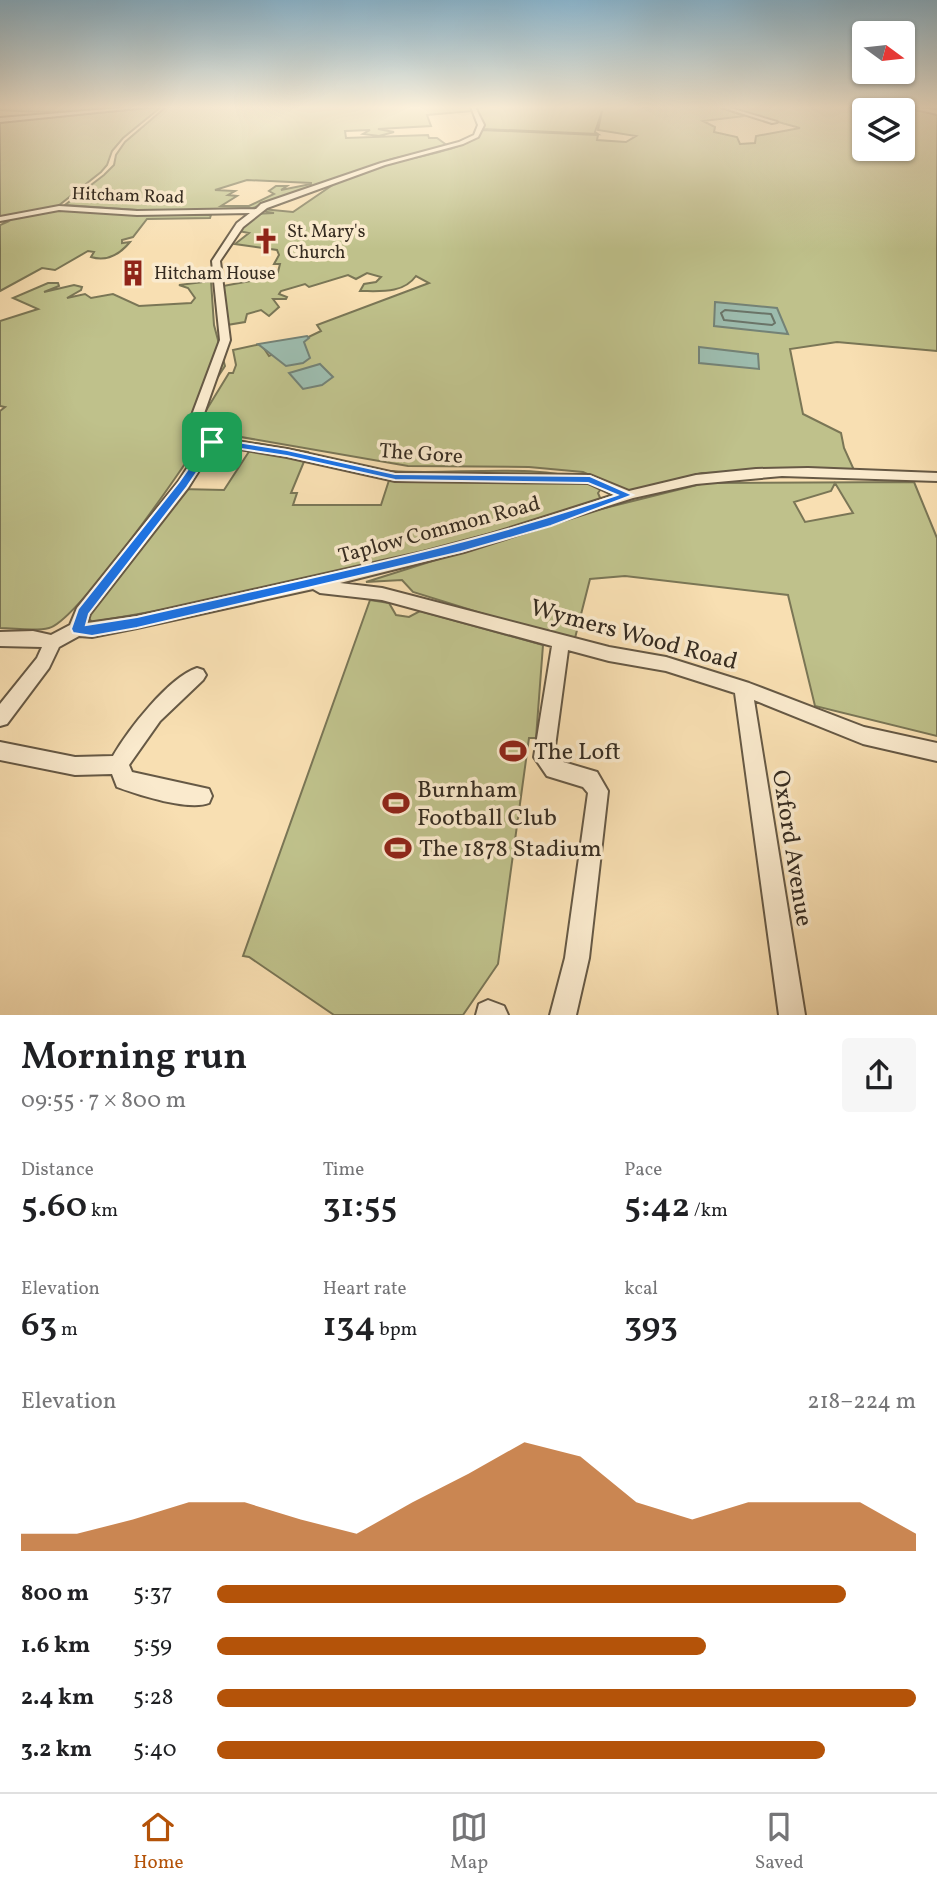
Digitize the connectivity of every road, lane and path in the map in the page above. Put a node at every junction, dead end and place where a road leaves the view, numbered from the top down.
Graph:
1 (423, 154) edge
2 (256, 211) junction
3 (0, 219) edge
4 (212, 442) junction
5 (937, 477) edge
6 (627, 495) junction
7 (316, 582) junction
8 (78, 629) junction
9 (0, 639) edge
10 (53, 642) junction
11 (561, 642) junction
12 (197, 675) dead end
13 (743, 688) junction
14 (0, 718) edge
15 (0, 751) edge
16 (937, 752) edge
17 (119, 764) junction
18 (202, 796) dead end
19 (563, 1015) edge
20 (792, 1015) edge

1 - 2 street
2 - 3 street, Hitcham Road
2 - 4 street
4 - 6 street, The Gore
4 - 8 street
5 - 6 street, Taplow Common Road
6 - 7 street, Taplow Common Road
7 - 8 street, Taplow Common Road
7 - 11 street, Wymers Wood Road
8 - 10 street
9 - 10 street
10 - 14 street
11 - 13 street, Wymers Wood Road
11 - 19 street
12 - 17 street
13 - 16 street, Wymers Wood Road
13 - 20 street, Oxford Avenue
15 - 17 street
17 - 18 street

